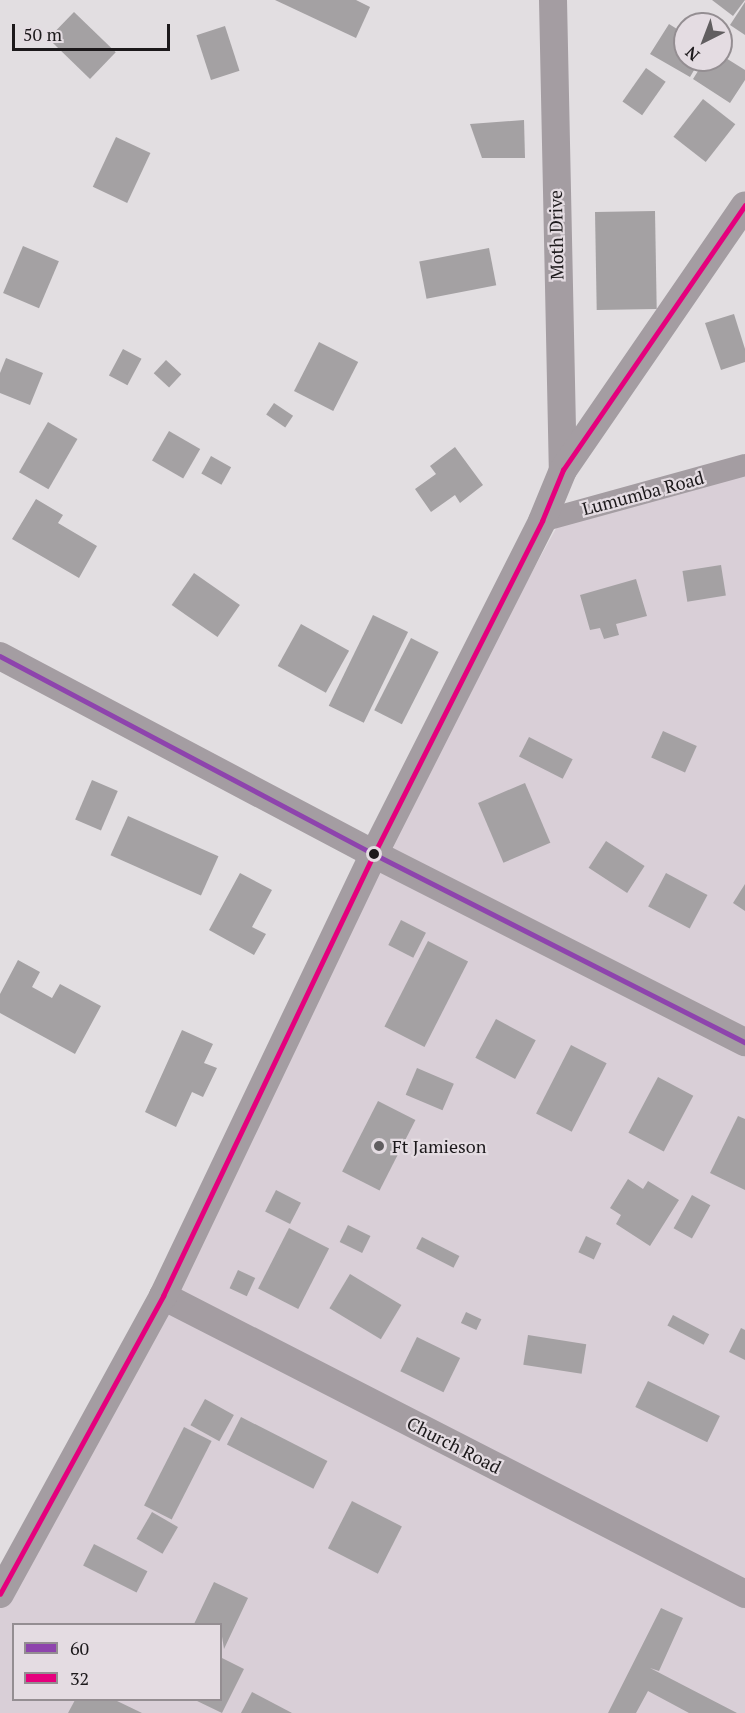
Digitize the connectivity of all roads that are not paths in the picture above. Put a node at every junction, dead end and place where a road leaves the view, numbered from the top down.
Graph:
1 (553, 0) edge
2 (745, 205) edge
3 (745, 465) edge
4 (563, 470) junction
5 (542, 521) junction
6 (0, 656) edge
7 (374, 855) junction
8 (745, 1042) edge
9 (163, 1296) junction
10 (0, 1594) edge
11 (745, 1594) edge

1 - 4 street, Moth Drive
2 - 4 street
3 - 5 street, Lumumba Road
4 - 5 street
5 - 7 street
6 - 7 street
7 - 8 street
7 - 9 street
9 - 10 street
9 - 11 street, Church Road

